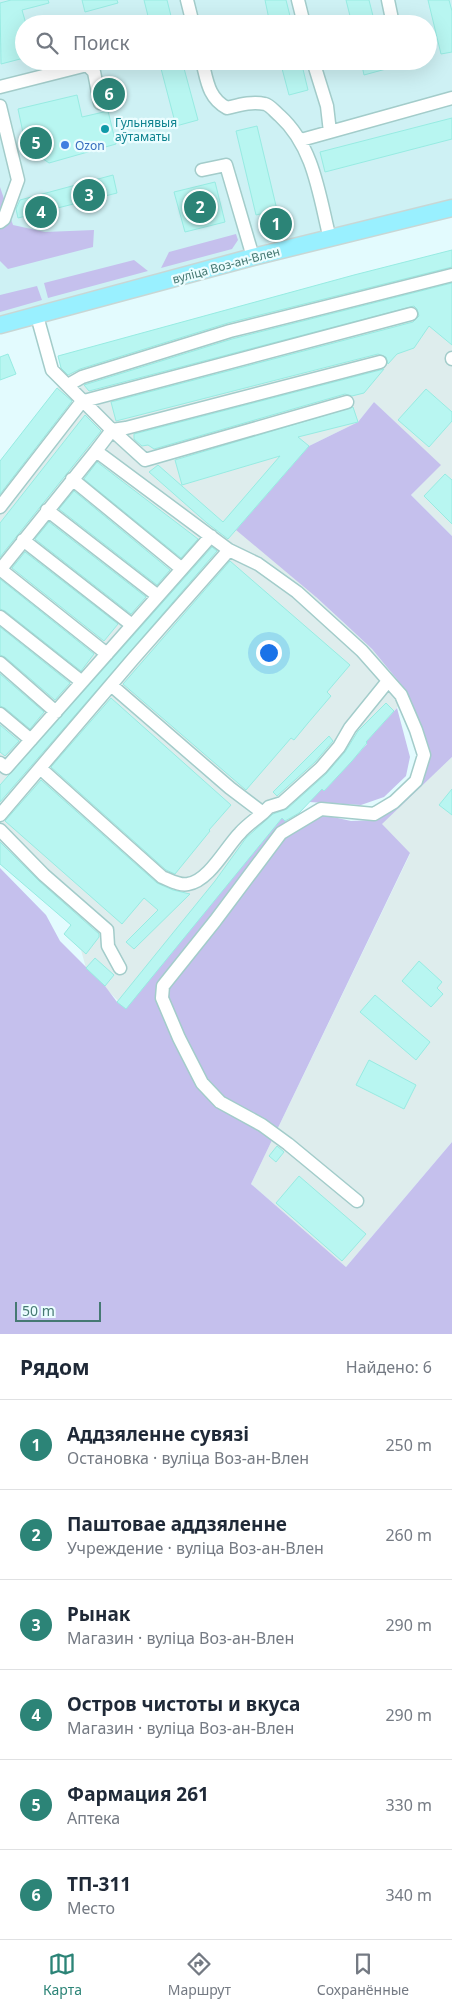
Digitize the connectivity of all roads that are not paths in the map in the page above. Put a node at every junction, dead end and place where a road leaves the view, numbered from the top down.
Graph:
1 (187, 0) edge
2 (298, 0) edge
3 (388, 0) edge
4 (191, 15) edge
5 (302, 15) edge
6 (391, 15) edge
7 (67, 70) edge
8 (92, 70) edge
9 (204, 70) edge
10 (316, 70) edge
11 (0, 87) edge
12 (452, 98) edge
13 (100, 103) dead end
14 (0, 106) edge
15 (330, 132) junction
16 (301, 140) junction
17 (202, 170) dead end
18 (452, 208) edge
19 (0, 222) edge
20 (330, 238) junction
21 (253, 257) junction
22 (452, 275) edge
23 (411, 314) dead end
24 (37, 316) junction
25 (0, 325) edge
26 (380, 362) dead end
27 (68, 385) junction
28 (84, 400) junction
29 (348, 402) dead end
30 (112, 430) junction
31 (96, 450) junction
32 (72, 479) junction
33 (0, 507) edge
34 (47, 510) junction
35 (211, 536) junction
36 (23, 540) junction
37 (229, 550) junction
38 (182, 569) junction
39 (0, 570) edge
40 (158, 596) junction
41 (0, 617) edge
42 (132, 625) junction
43 (107, 654) junction
44 (0, 663) edge
45 (388, 680) junction
46 (82, 682) junction
47 (111, 685) junction
48 (56, 712) junction
49 (0, 714) edge
50 (31, 740) junction
51 (40, 768) junction
52 (2, 769) edge
53 (263, 813) junction
54 (0, 815) edge
55 (0, 830) edge
56 (120, 968) dead end
57 (357, 1201) dead end

1 - 4 lane
2 - 5 lane
3 - 6 lane
7 - 11 lane
8 - 13 lane
9 - 16 lane
10 - 15 lane
12 - 15 lane
14 - 19 lane
15 - 16 lane
16 - 20 lane
17 - 21 lane
18 - 20 main road, вуліца Воз-ан-Влен
20 - 21 main road, вуліца Воз-ан-Влен
21 - 24 main road, вуліца Воз-ан-Влен
22 - 27 lane
23 - 28 lane
24 - 25 main road, вуліца Воз-ан-Влен
24 - 27 lane
26 - 30 lane
27 - 28 lane
28 - 30 lane
28 - 33 lane
29 - 30 lane
30 - 31 lane
31 - 32 lane
31 - 35 lane
32 - 34 lane
32 - 38 lane
34 - 36 lane
34 - 40 lane
35 - 37 lane
35 - 38 lane
36 - 39 lane
36 - 42 lane
37 - 45 lane
37 - 47 lane
38 - 40 lane
39 - 43 lane
40 - 42 lane
41 - 46 lane
42 - 43 lane
43 - 46 lane
44 - 48 lane
45 - 53 lane
45 - 57 lane
46 - 48 lane
47 - 51 lane
47 - 53 lane
48 - 50 lane
49 - 50 lane
50 - 52 lane
51 - 53 lane
51 - 54 lane
55 - 56 lane

